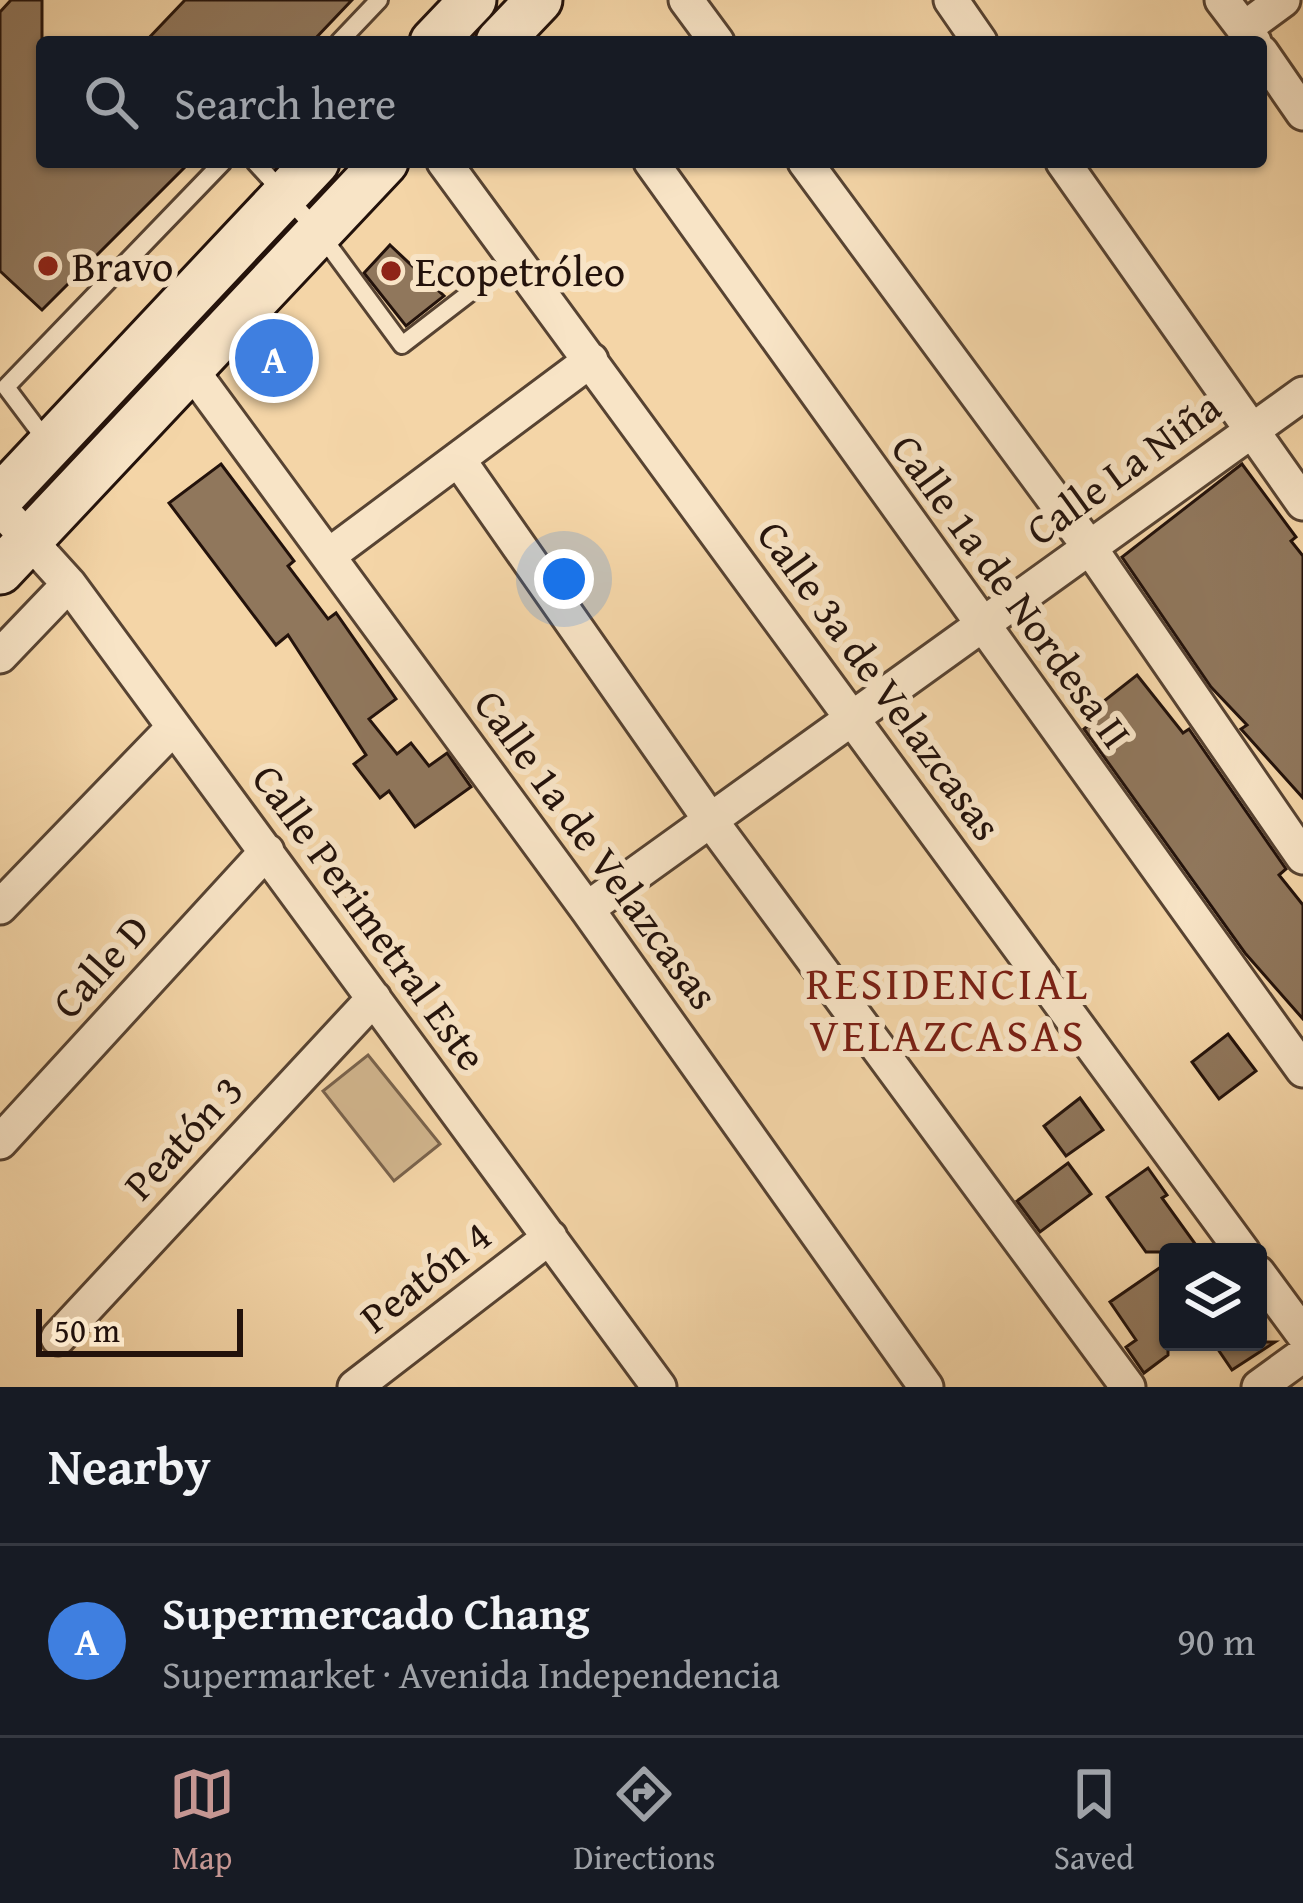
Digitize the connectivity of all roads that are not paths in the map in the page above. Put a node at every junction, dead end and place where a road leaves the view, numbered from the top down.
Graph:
1 (379, 0) edge
2 (539, 0) edge
3 (686, 0) edge
4 (951, 0) edge
5 (1222, 0) edge
6 (1283, 0) edge
7 (345, 36) edge
8 (505, 36) edge
9 (713, 36) edge
10 (976, 36) edge
11 (1249, 36) edge
12 (1257, 36) edge
13 (1267, 61) edge
14 (1303, 113) edge
15 (217, 168) edge
16 (299, 168) edge
17 (379, 168) edge
18 (448, 168) edge
19 (655, 168) edge
20 (810, 168) edge
21 (1067, 168) edge
22 (270, 178) edge
23 (318, 231) junction
24 (515, 258) junction
25 (591, 360) junction
26 (190, 368) junction
27 (3, 383) edge
28 (1303, 394) edge
29 (1250, 432) junction
30 (50, 446) junction
31 (458, 459) junction
32 (0, 498) edge
33 (1303, 503) edge
34 (10, 540) edge
35 (1090, 548) junction
36 (328, 556) junction
37 (68, 584) junction
38 (980, 627) junction
39 (0, 656) edge
40 (852, 719) junction
41 (174, 727) junction
42 (711, 820) junction
43 (267, 850) junction
44 (1303, 857) edge
45 (0, 907) edge
46 (587, 909) junction
47 (374, 998) junction
48 (1303, 1070) edge
49 (0, 1142) edge
50 (550, 1237) junction
51 (1236, 1243) edge
52 (1267, 1285) edge
53 (1303, 1334) edge
54 (58, 1338) dead end
55 (1303, 1354) edge
56 (355, 1387) edge
57 (659, 1387) edge
58 (926, 1387) edge
59 (1128, 1387) edge
60 (1259, 1387) edge

1 - 7 lane
2 - 8 main road
3 - 9 street
4 - 10 street
5 - 11 street
6 - 12 street
13 - 14 street
15 - 27 lane
16 - 22 main road
17 - 23 main road
18 - 24 street, Calle 3a de Velazcasas
19 - 38 street, Calle 1a de Nordesa II
20 - 35 street
21 - 29 street
22 - 23 lane
22 - 30 main road
23 - 24 lane
23 - 26 main road
24 - 25 street, Calle 3a de Velazcasas
25 - 31 street
25 - 40 street, Calle 3a de Velazcasas
26 - 34 main road
26 - 36 street, Calle 1a de Velazcasas
27 - 30 lane
28 - 29 street, Calle La Niña
29 - 33 street
29 - 35 street, Calle La Niña
30 - 32 main road
31 - 36 street
31 - 42 street
34 - 37 street, Calle Perimetral Este
35 - 38 street, Calle La Niña
35 - 44 street
36 - 46 street, Calle 1a de Velazcasas
37 - 39 street
37 - 41 street, Calle Perimetral Este
38 - 40 street, Calle La Niña
38 - 48 street, Calle 1a de Nordesa II
40 - 42 street, Calle La Niña
40 - 51 street, Calle 3a de Velazcasas
41 - 43 street, Calle Perimetral Este
41 - 45 street
42 - 46 street, Calle La Niña
42 - 59 street
43 - 47 street, Calle Perimetral Este
43 - 49 street, Calle D
46 - 58 street, Calle 1a de Velazcasas
47 - 50 street, Calle Perimetral Este
47 - 54 street, Peatón 3
50 - 56 street, Peatón 4
50 - 57 street, Calle Perimetral Este
52 - 53 street
55 - 60 street

